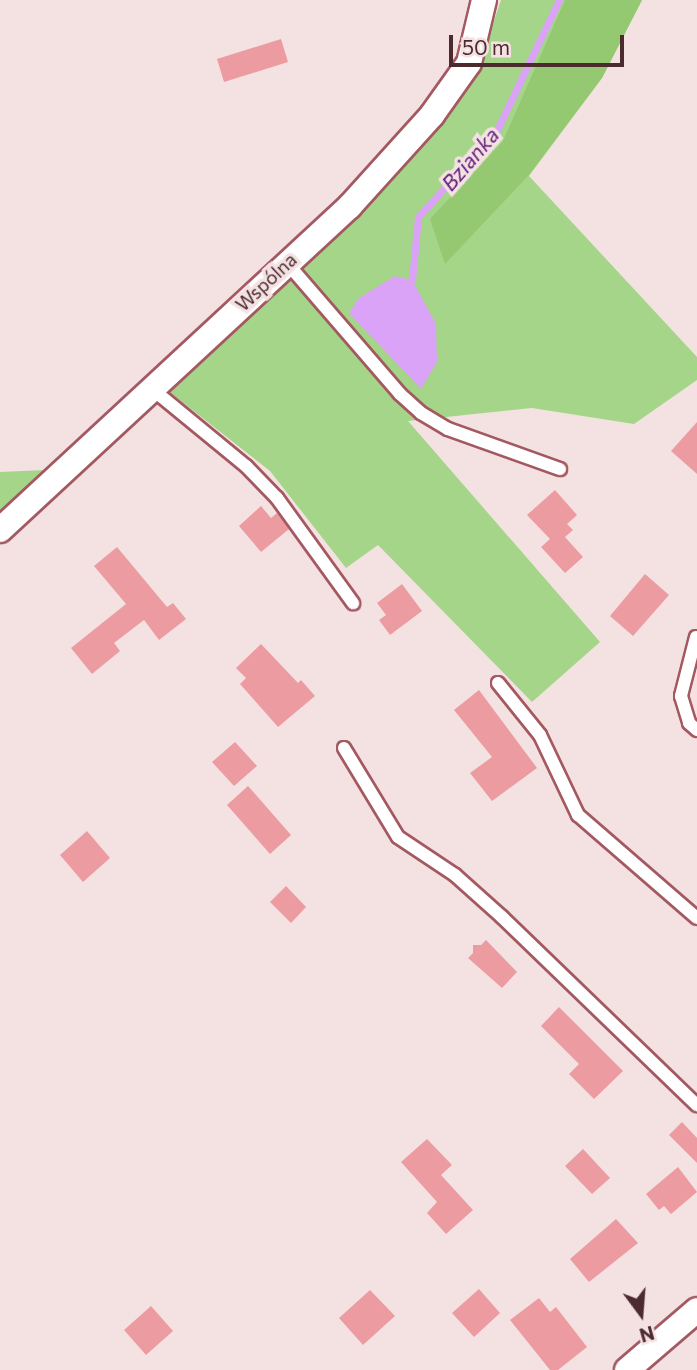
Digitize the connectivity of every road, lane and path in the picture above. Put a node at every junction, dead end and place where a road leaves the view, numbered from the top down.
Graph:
1 (484, 0) edge
2 (287, 263) junction
3 (151, 388) junction
4 (560, 469) dead end
5 (0, 530) edge
6 (353, 603) dead end
7 (696, 637) edge
8 (498, 683) dead end
9 (697, 730) edge
10 (344, 748) dead end
11 (697, 918) edge
12 (697, 1105) edge
13 (697, 1310) edge
14 (627, 1370) edge

1 - 2 street, Wspólna
2 - 3 street, Wspólna
2 - 4 lane
3 - 5 street, Wspólna
3 - 6 lane
7 - 9 lane
8 - 11 lane
10 - 12 lane
13 - 14 street

